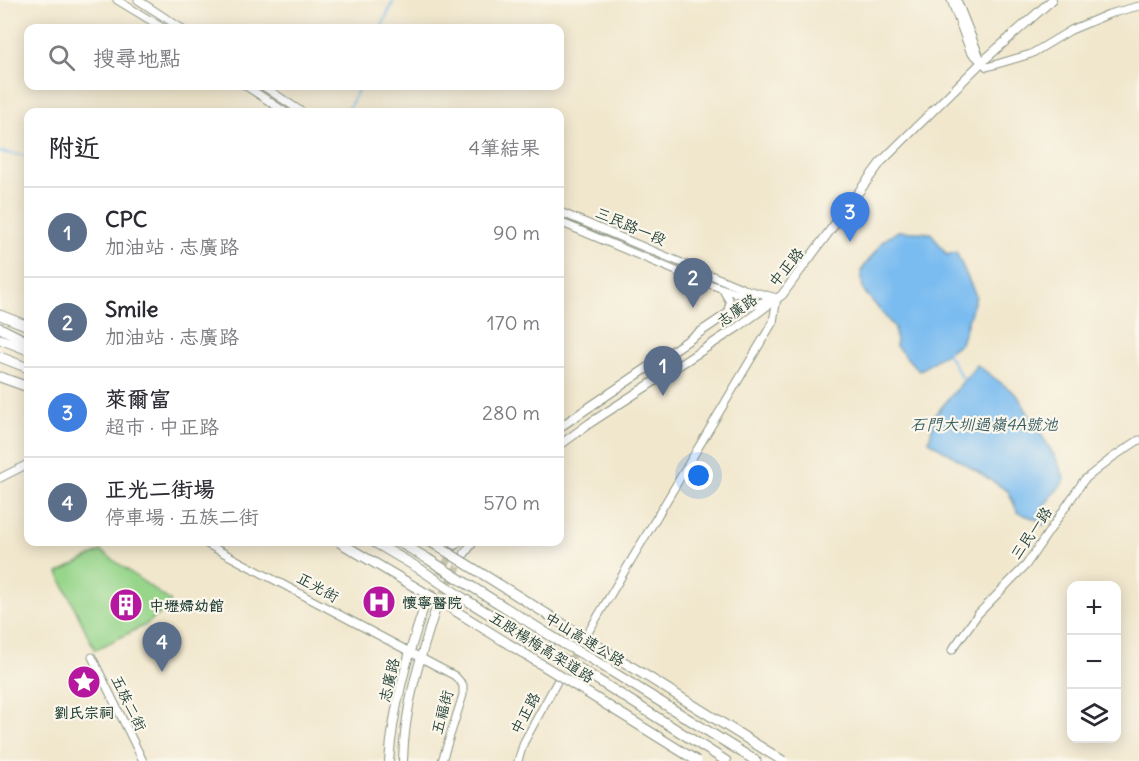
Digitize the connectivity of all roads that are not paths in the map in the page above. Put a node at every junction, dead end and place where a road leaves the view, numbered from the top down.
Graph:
1 (117, 0) edge
2 (138, 0) edge
3 (951, 0) edge
4 (957, 0) edge
5 (1052, 0) edge
6 (1139, 6) edge
7 (156, 24) edge
8 (175, 24) edge
9 (982, 62) junction
10 (252, 90) edge
11 (269, 90) edge
12 (279, 108) edge
13 (296, 108) edge
14 (564, 214) edge
15 (564, 224) edge
16 (722, 288) junction
17 (777, 298) junction
18 (0, 315) edge
19 (728, 315) junction
20 (24, 324) edge
21 (0, 328) edge
22 (0, 339) edge
23 (24, 340) edge
24 (24, 348) edge
25 (0, 357) edge
26 (0, 363) edge
27 (24, 368) edge
28 (24, 369) edge
29 (0, 377) edge
30 (24, 386) edge
31 (564, 424) edge
32 (1139, 440) edge
33 (564, 442) edge
34 (24, 466) edge
35 (0, 478) edge
36 (210, 546) edge
37 (346, 546) edge
38 (381, 546) edge
39 (406, 546) edge
40 (437, 546) edge
41 (470, 546) edge
42 (465, 553) tunnel mouth
43 (424, 608) tunnel mouth
44 (436, 608) tunnel mouth
45 (589, 631) tunnel mouth
46 (952, 650) dead end
47 (409, 652) junction
48 (420, 656) junction
49 (92, 657) dead end
50 (559, 678) tunnel mouth
51 (143, 761) edge
52 (389, 761) edge
53 (403, 761) edge
54 (442, 761) edge
55 (518, 761) edge
56 (697, 761) edge
57 (726, 761) edge
58 (756, 761) edge
59 (783, 761) edge

1 - 7 street
2 - 8 street
3 - 9 street
4 - 9 street
5 - 9 main road, 中正路
6 - 9 street
9 - 17 main road, 中正路
10 - 12 street
11 - 13 street
14 - 17 street, 三民路一段
15 - 16 street, 三民路一段
16 - 17 street, 三民路一段
16 - 19 street
17 - 19 main road, 志廣路
17 - 33 main road, 志廣路
17 - 45 street, 中正路
18 - 20 highway
19 - 31 main road, 志廣路
21 - 23 highway
22 - 24 highway
25 - 27 highway
26 - 28 highway
29 - 30 highway
32 - 46 street, 三民一路
34 - 35 street
36 - 47 street, 正光街
37 - 56 highway, 五股楊梅高架道路, bridge
38 - 57 highway, 中山高速公路, bridge
39 - 58 highway, 中山高速公路, bridge
40 - 59 highway, 五股楊梅高架道路, bridge
41 - 42 main road
43 - 47 main road, 志廣路
44 - 48 main road, 志廣路
47 - 48 street, 正光街
47 - 52 main road, 志廣路
48 - 53 main road, 志廣路
48 - 54 street, 五福街
49 - 51 street, 五族二街
50 - 55 street, 中正路

